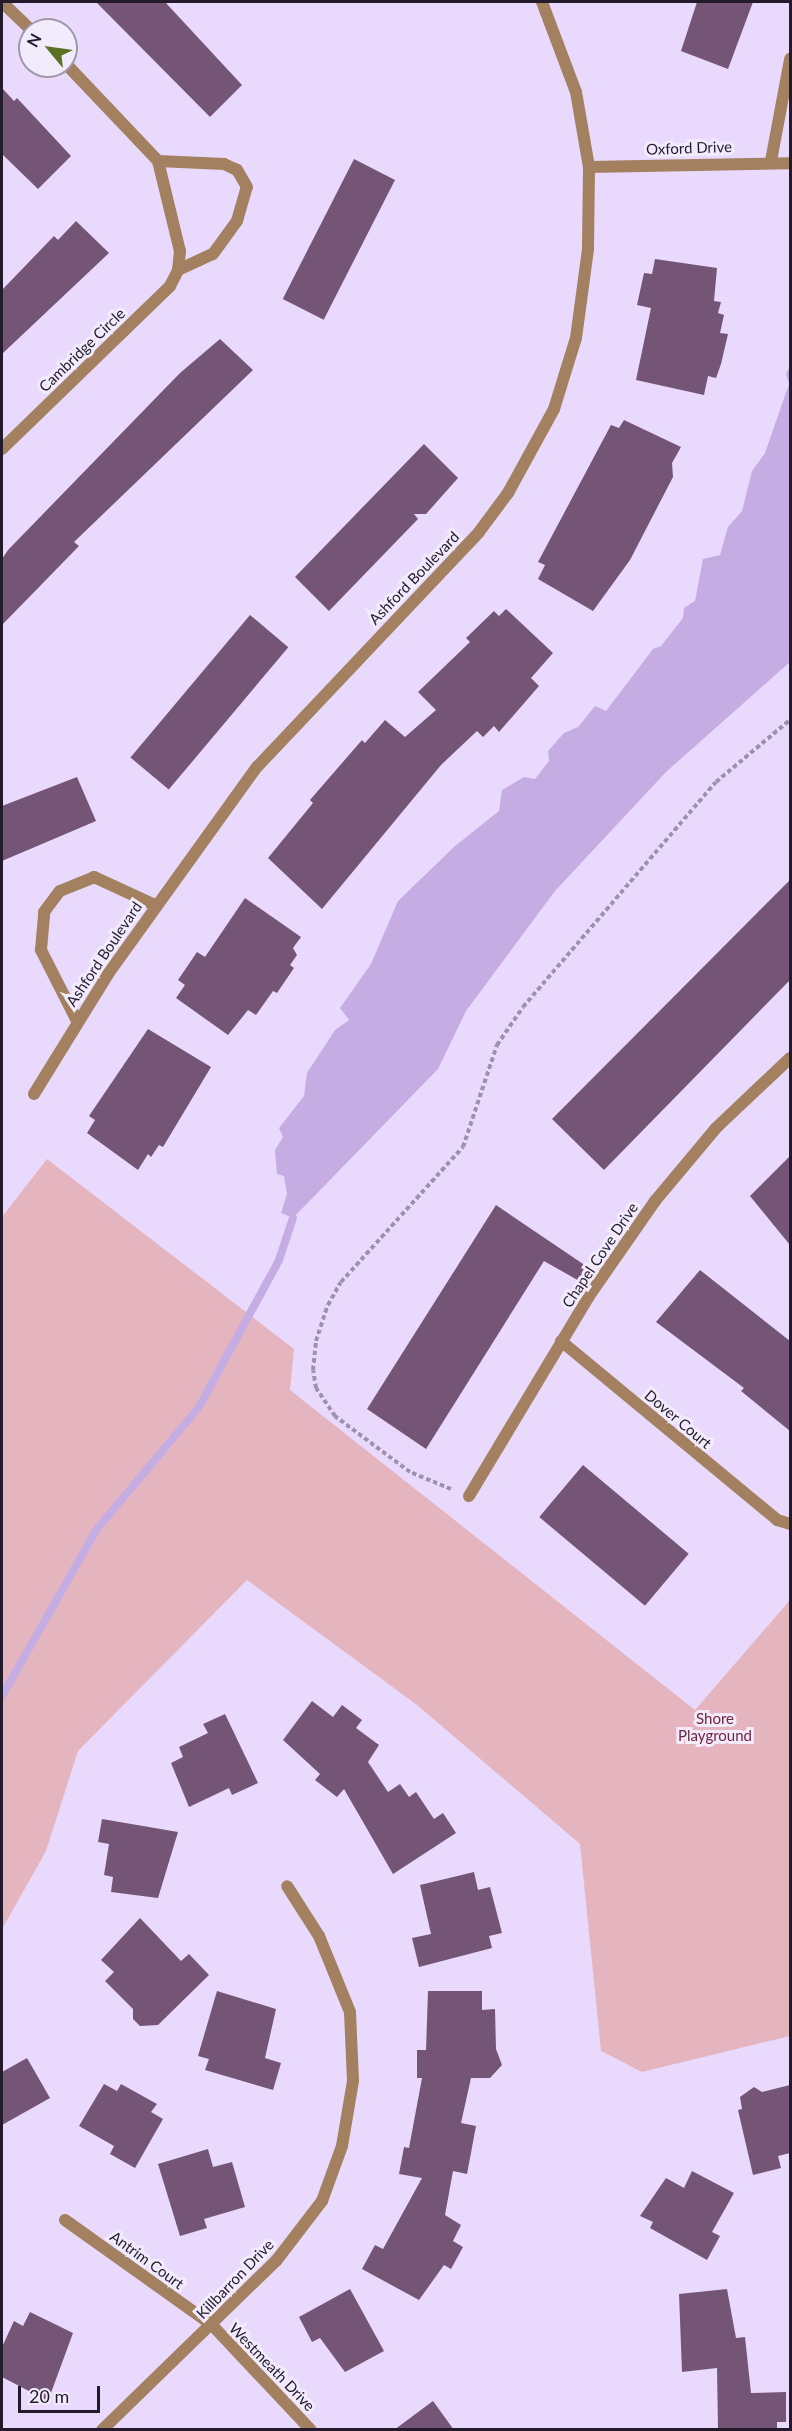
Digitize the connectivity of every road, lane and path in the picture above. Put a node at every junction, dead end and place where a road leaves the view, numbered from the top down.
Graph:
1 (2, 2) edge
2 (542, 2) edge
3 (19, 18) edge
4 (790, 59) edge
5 (78, 77) edge
6 (158, 161) junction
7 (771, 161) junction
8 (790, 163) edge
9 (589, 167) junction
10 (178, 270) junction
11 (2, 448) edge
12 (790, 720) edge
13 (155, 905) junction
14 (77, 1021) junction
15 (790, 1058) edge
16 (34, 1094) dead end
17 (561, 1341) junction
18 (469, 1496) joint
19 (790, 1524) edge
20 (287, 1886) dead end
21 (65, 2220) dead end
22 (212, 2325) junction
23 (102, 2430) edge
24 (311, 2430) edge

1 - 3 street
2 - 9 street, Ashford Boulevard
4 - 7 street
5 - 6 street
6 - 10 street
6 - 10 street
7 - 8 street, Oxford Drive
7 - 9 street, Oxford Drive
9 - 13 street, Ashford Boulevard
10 - 11 street, Cambridge Circle
12 - 18 path
13 - 14 street, Ashford Boulevard
13 - 14 street
14 - 16 street, Ashford Boulevard
15 - 17 street, Chapel Cove Drive
17 - 18 street, Chapel Cove Drive
17 - 19 street, Dover Court
20 - 22 street, Killbarron Drive
21 - 22 street, Antrim Court
22 - 23 street, Killbarron Drive
22 - 24 street, Westmeath Drive

